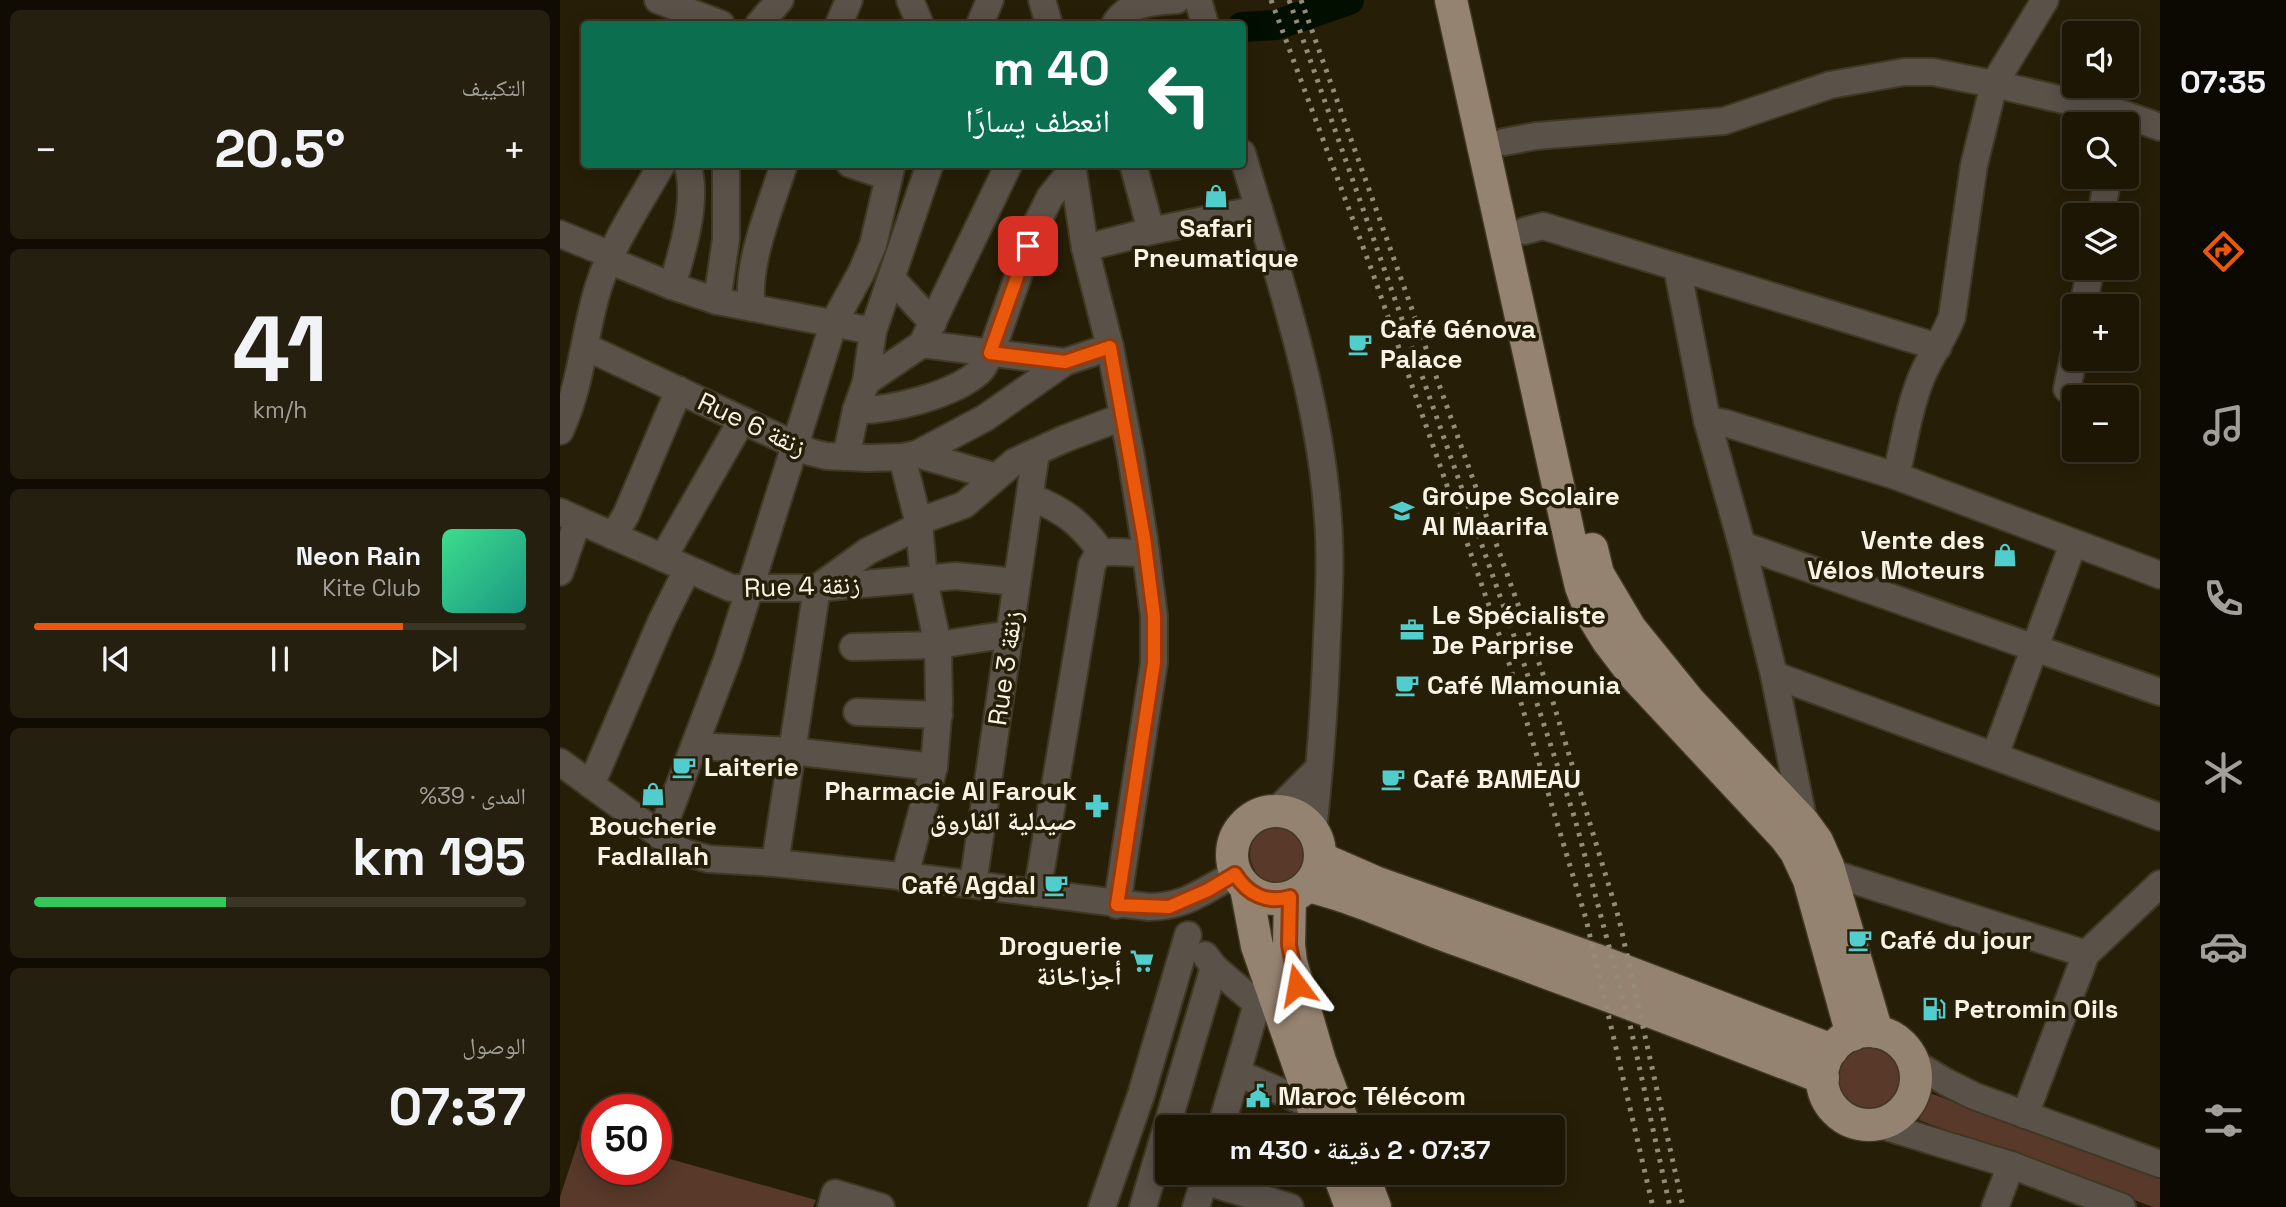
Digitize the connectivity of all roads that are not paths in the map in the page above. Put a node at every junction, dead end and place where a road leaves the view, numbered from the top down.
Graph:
1 (658, 0) edge
2 (779, 0) edge
3 (849, 0) edge
4 (910, 0) edge
5 (990, 0) edge
6 (1042, 0) edge
7 (1177, 0) edge
8 (1198, 0) edge
9 (1458, 0) edge
10 (2045, 0) edge
11 (1138, 2) edge
12 (713, 21) edge
13 (762, 21) edge
14 (840, 21) edge
15 (919, 21) edge
16 (981, 21) edge
17 (1048, 21) edge
18 (1116, 21) edge
19 (1204, 21) edge
20 (1994, 84) junction
21 (2094, 112) edge
22 (2139, 123) edge
23 (2160, 127) edge
24 (1504, 142) junction
25 (1246, 166) edge
26 (660, 168) edge
27 (687, 168) edge
28 (726, 168) edge
29 (783, 168) edge
30 (929, 168) edge
31 (1007, 168) edge
32 (1071, 168) edge
33 (1072, 168) edge
34 (1134, 168) edge
35 (890, 171) edge
36 (1259, 209) junction
37 (1151, 231) junction
38 (1524, 231) junction
39 (560, 234) edge
40 (1085, 248) junction
41 (610, 258) junction
42 (1677, 267) junction
43 (892, 278) junction
44 (672, 286) junction
45 (717, 301) junction
46 (752, 307) junction
47 (834, 322) junction
48 (873, 331) junction
49 (928, 334) junction
50 (586, 347) junction
51 (1110, 347) junction
52 (1938, 347) junction
53 (990, 353) junction
54 (1065, 362) junction
55 (866, 382) junction
56 (680, 390) junction
57 (856, 410) junction
58 (1122, 417) junction
59 (742, 420) junction
60 (1707, 420) junction
61 (560, 431) edge
62 (797, 445) junction
63 (1036, 452) junction
64 (910, 456) junction
65 (846, 457) junction
66 (1896, 476) junction
67 (996, 477) junction
68 (1030, 497) junction
69 (569, 516) edge
70 (919, 524) junction
71 (613, 536) junction
72 (2073, 544) junction
73 (1742, 545) junction
74 (1102, 553) junction
75 (1146, 553) junction
76 (663, 558) junction
77 (687, 570) junction
78 (560, 572) edge
79 (2160, 575) edge
80 (924, 580) junction
81 (1017, 582) junction
82 (817, 588) junction
83 (749, 589) junction
84 (1010, 635) junction
85 (939, 645) junction
86 (852, 647) dead end
87 (2034, 647) junction
88 (1774, 675) junction
89 (2160, 692) edge
90 (857, 712) dead end
91 (939, 715) junction
92 (695, 746) junction
93 (791, 751) junction
94 (1995, 755) junction
95 (934, 767) junction
96 (1320, 768) junction
97 (562, 769) edge
98 (591, 785) junction
99 (1276, 811) junction
100 (2160, 817) edge
101 (1804, 823) junction
102 (660, 836) junction
103 (775, 863) junction
104 (1308, 868) junction
105 (1830, 873) junction
106 (904, 878) junction
107 (1241, 881) junction
108 (973, 884) junction
109 (2160, 884) edge
110 (1037, 893) junction
111 (1117, 905) junction
112 (1169, 907) junction
113 (1188, 935) junction
114 (2085, 954) junction
115 (1214, 967) junction
116 (1264, 992) junction
117 (1846, 1049) junction
118 (1913, 1062) junction
119 (1238, 1073) junction
120 (1141, 1095) junction
121 (1171, 1105) junction
122 (1225, 1115) edge
123 (1314, 1115) edge
124 (1316, 1115) edge
125 (1340, 1115) edge
126 (2025, 1115) junction
127 (1877, 1124) junction
128 (2011, 1164) junction
129 (2160, 1164) edge
130 (1203, 1185) edge
131 (1228, 1185) edge
132 (1343, 1185) edge
133 (1367, 1185) edge
134 (831, 1207) edge
135 (881, 1207) edge
136 (1102, 1207) edge
137 (1143, 1207) edge
138 (1196, 1207) edge
139 (1290, 1207) edge
140 (1351, 1207) edge
141 (1375, 1207) edge
142 (1995, 1207) edge
143 (2122, 1207) edge

1 - 12 street
2 - 13 street
3 - 14 street
4 - 15 street
5 - 16 street
6 - 17 street
7 - 11 street
8 - 19 street
9 - 24 main road
9 - 117 main road
10 - 20 street
11 - 18 street
20 - 21 street
20 - 24 street
20 - 52 street
22 - 23 street
24 - 38 main road
25 - 36 street
26 - 41 street
27 - 44 street
28 - 45 street
29 - 46 street
30 - 43 street
31 - 49 street
32 - 53 street
33 - 40 street
34 - 37 street
35 - 47 street
36 - 37 street
36 - 96 street
37 - 40 street
38 - 42 street
38 - 101 main road
39 - 41 street
40 - 51 street
41 - 44 street
41 - 50 street
42 - 52 street
42 - 60 street
43 - 48 street
43 - 49 street
44 - 45 street
45 - 46 street
46 - 47 street
47 - 48 street
47 - 62 street
48 - 55 street
49 - 53 street
49 - 55 street
50 - 56 street, Rue 6 زنقة
50 - 61 street
51 - 54 street, Rue 6 زنقة
51 - 58 street
52 - 66 street
53 - 54 street
53 - 57 street
54 - 64 street, Rue 6 زنقة
55 - 57 street
56 - 59 street, Rue 6 زنقة
56 - 71 street
57 - 65 street
58 - 63 street
58 - 75 street
59 - 62 street, Rue 6 زنقة
59 - 76 street
60 - 66 street
60 - 73 street
62 - 65 street, Rue 6 زنقة
62 - 83 street
63 - 67 street
63 - 68 street, Rue 3 زنقة
64 - 65 street, Rue 6 زنقة
64 - 67 street
64 - 70 street
66 - 72 street
67 - 70 street
68 - 74 street
68 - 81 street, Rue 3 زنقة
69 - 71 street, Rue 4 زنقة
69 - 78 street
70 - 80 street
70 - 82 street
71 - 76 street, Rue 4 زنقة
72 - 79 street
72 - 87 street
73 - 87 street
73 - 88 street
74 - 75 street
74 - 110 street
75 - 111 street
76 - 77 street, Rue 4 زنقة
77 - 83 street, Rue 4 زنقة
77 - 98 street
80 - 81 street, Rue 4 زنقة
80 - 82 street, Rue 4 زنقة
80 - 85 street
81 - 84 street, Rue 3 زنقة
82 - 83 street, Rue 4 زنقة
82 - 93 street
83 - 92 street
84 - 85 street
84 - 108 street, Rue 3 زنقة
85 - 86 street
85 - 91 street
87 - 89 street
87 - 94 street
88 - 94 street
88 - 101 street
90 - 91 street
91 - 95 street
92 - 93 street
92 - 102 street
93 - 95 street
93 - 103 street
94 - 100 street
95 - 106 street
96 - 99 street
96 - 104 street
97 - 98 street
98 - 102 street
99 - 104 main road
99 - 107 main road
101 - 105 main road
102 - 103 street
103 - 106 street
104 - 107 main road
104 - 117 main road
104 - 125 main road
105 - 114 street
105 - 117 main road
106 - 108 street
107 - 112 street
107 - 116 main road
108 - 110 street
109 - 114 street
110 - 111 street
111 - 112 street
112 - 113 street
113 - 115 street
113 - 120 street
114 - 126 street
115 - 116 street
115 - 121 street
116 - 119 street
116 - 124 main road
117 - 118 main road
117 - 127 main road
118 - 126 street
118 - 127 main road
119 - 122 street
119 - 123 street
120 - 121 street
120 - 136 street
121 - 137 street
126 - 129 street
127 - 128 street
128 - 142 street
128 - 143 street
130 - 138 street
131 - 139 street
132 - 140 main road
133 - 141 main road
134 - 135 street

